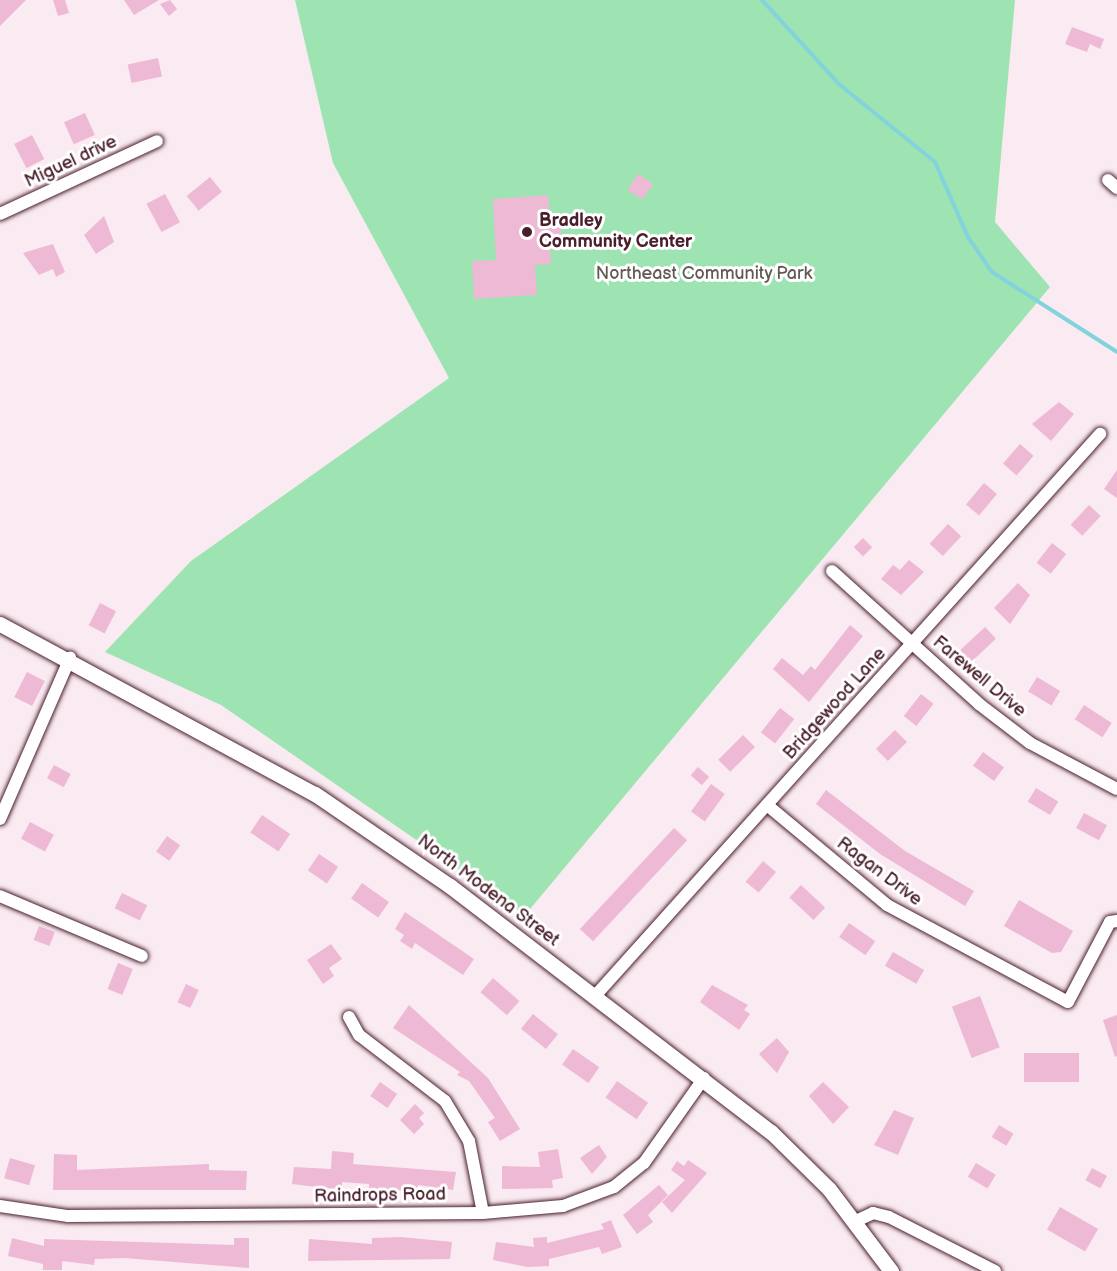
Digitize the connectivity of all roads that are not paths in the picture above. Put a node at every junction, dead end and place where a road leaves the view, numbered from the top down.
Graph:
1 (157, 141) dead end
2 (0, 214) edge
3 (1100, 434) dead end
4 (832, 571) dead end
5 (0, 624) edge
6 (913, 644) junction
7 (70, 658) junction
8 (1117, 789) edge
9 (767, 806) junction
10 (0, 819) edge
11 (0, 896) edge
12 (1117, 921) edge
13 (142, 956) dead end
14 (595, 996) junction
15 (349, 1017) dead end
16 (704, 1078) junction
17 (0, 1206) edge
18 (483, 1213) junction
19 (856, 1221) junction
20 (891, 1271) edge
21 (995, 1271) edge

1 - 2 street, Miguel drive
3 - 6 street, Bridgewood Lane
4 - 6 street, Farewell Drive
5 - 7 street, North Modena Street
6 - 8 street, Farewell Drive
6 - 9 street, Bridgewood Lane
7 - 10 street
7 - 14 street, North Modena Street
9 - 12 street, Ragan Drive
9 - 14 street, Bridgewood Lane
11 - 13 street
14 - 16 street, North Modena Street
15 - 18 street
16 - 18 street, Raindrops Road
16 - 19 street, North Modena Street
17 - 18 street, Raindrops Road
19 - 20 street, North Modena Street
19 - 21 street

